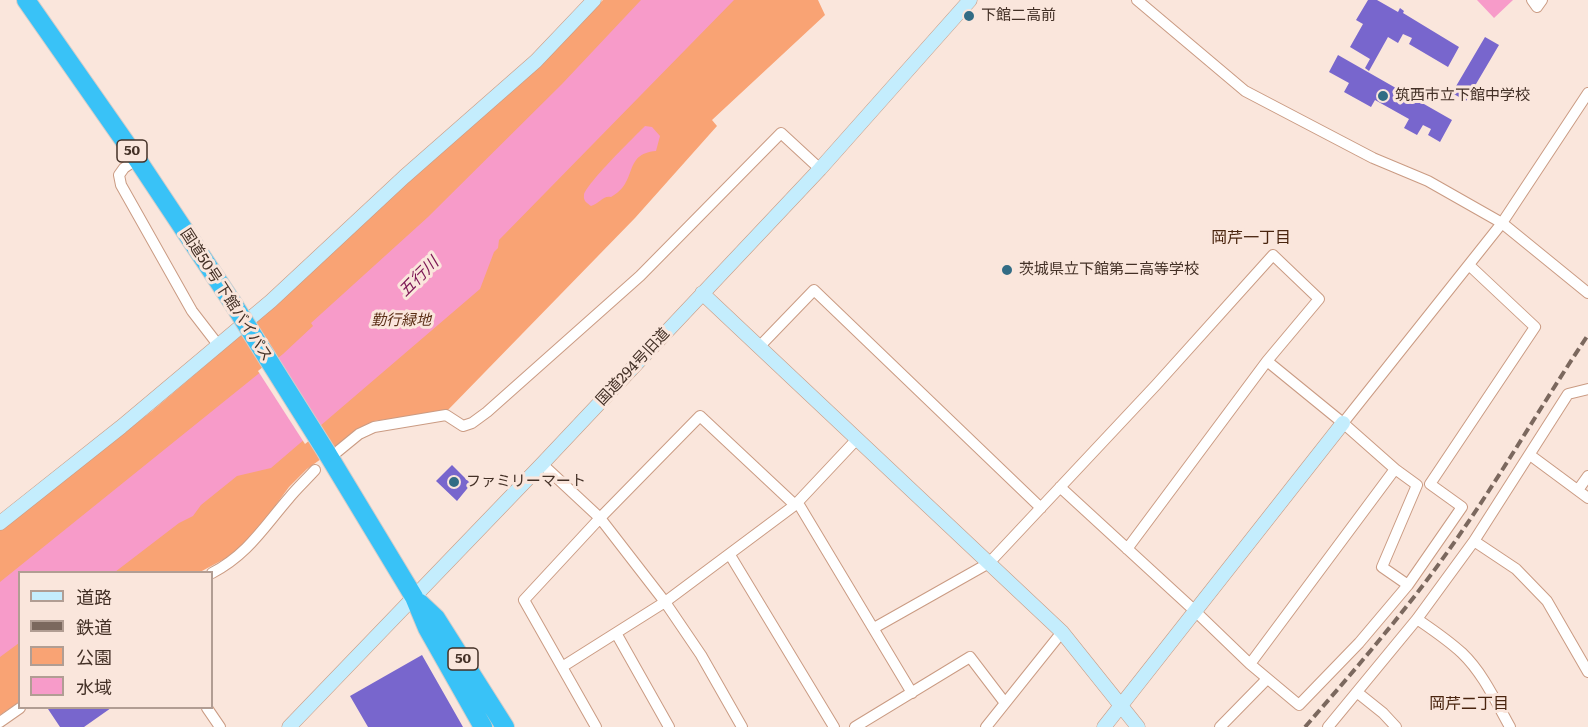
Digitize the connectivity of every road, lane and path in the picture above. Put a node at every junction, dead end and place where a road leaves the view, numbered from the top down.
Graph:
1 (26, 0) edge
2 (594, 0) edge
3 (970, 0) edge
4 (1137, 0) edge
5 (1532, 0) edge
6 (1542, 0) edge
7 (1588, 93) edge
8 (137, 159) junction
9 (820, 169) junction
10 (1502, 223) junction
11 (1469, 266) junction
12 (1588, 292) edge
13 (702, 293) junction
14 (219, 346) junction
15 (759, 347) junction
16 (1267, 361) junction
17 (1588, 389) edge
18 (1343, 423) junction
19 (857, 439) junction
20 (332, 453) junction
21 (1530, 455) junction
22 (542, 464) junction
23 (1395, 469) junction
24 (315, 470) dead end
25 (1588, 477) edge
26 (1430, 484) junction
27 (1417, 485) junction
28 (1060, 488) junction
29 (1578, 490) junction
30 (1588, 498) edge
31 (796, 504) junction
32 (1041, 508) junction
33 (600, 518) junction
34 (0, 523) edge
35 (1474, 541) junction
36 (1127, 549) junction
37 (729, 555) junction
38 (989, 563) junction
39 (213, 572) edge
40 (1408, 585) junction
41 (414, 597) junction
42 (665, 602) junction
43 (1195, 611) junction
44 (1417, 619) junction
45 (874, 628) junction
46 (1062, 632) junction
47 (616, 633) junction
48 (1250, 664) junction
49 (562, 667) junction
50 (1588, 672) edge
51 (1267, 679) junction
52 (912, 693) junction
53 (1358, 693) junction
54 (1005, 703) junction
55 (1121, 704) junction
56 (19, 709) edge
57 (208, 709) edge
58 (0, 722) edge
59 (220, 727) edge
60 (289, 727) edge
61 (483, 727) edge
62 (505, 727) edge
63 (596, 727) edge
64 (669, 727) edge
65 (742, 727) edge
66 (834, 727) edge
67 (855, 727) edge
68 (986, 727) edge
69 (1104, 727) edge
70 (1138, 727) edge
71 (1220, 727) edge
72 (1328, 727) edge
73 (1396, 727) edge
74 (1510, 727) edge

1 - 8 highway, 国道50号 下館バイパス / 50
2 - 14 street
3 - 9 street, 国道294号旧道
4 - 10 street
5 - 6 street
7 - 10 street
8 - 14 street
8 - 20 highway, 国道50号 下館バイパス / 50, bridge
9 - 13 street, 国道294号旧道
9 - 20 street
10 - 11 street
10 - 12 street
11 - 18 street
11 - 26 street
13 - 15 street
13 - 22 street, 国道294号旧道
14 - 34 street
15 - 19 street
15 - 32 street
16 - 18 street
16 - 28 street
16 - 36 street
17 - 21 street
18 - 23 street
18 - 43 street
19 - 31 street
19 - 38 street
20 - 41 highway, 国道50号 下館バイパス / 50
21 - 29 street
21 - 35 street
22 - 33 street
22 - 41 street, 国道294号旧道
23 - 27 street
23 - 48 street
24 - 39 street
25 - 29 street
26 - 27 street
26 - 40 street
27 - 40 street
28 - 32 street
28 - 36 street
29 - 30 street
31 - 33 street
31 - 37 street
31 - 45 street
32 - 38 street
33 - 42 street
33 - 49 street
35 - 44 street
35 - 50 street
36 - 43 street
37 - 42 street
37 - 66 street
38 - 45 street
38 - 46 street
40 - 51 street
41 - 60 street, 国道294号旧道
41 - 61 highway, 国道50号 下館バイパス / 50
41 - 62 highway, 国道50号 下館バイパス / 50
42 - 47 street
42 - 65 street
43 - 48 street
43 - 55 street
44 - 53 street
44 - 74 street
45 - 52 street
46 - 54 street
46 - 55 street
47 - 49 street
47 - 64 street
48 - 51 street
49 - 63 street
51 - 71 street
52 - 54 street
52 - 67 street
53 - 72 street
53 - 73 street
54 - 68 street
55 - 69 street
55 - 70 street
56 - 58 street
57 - 59 street

